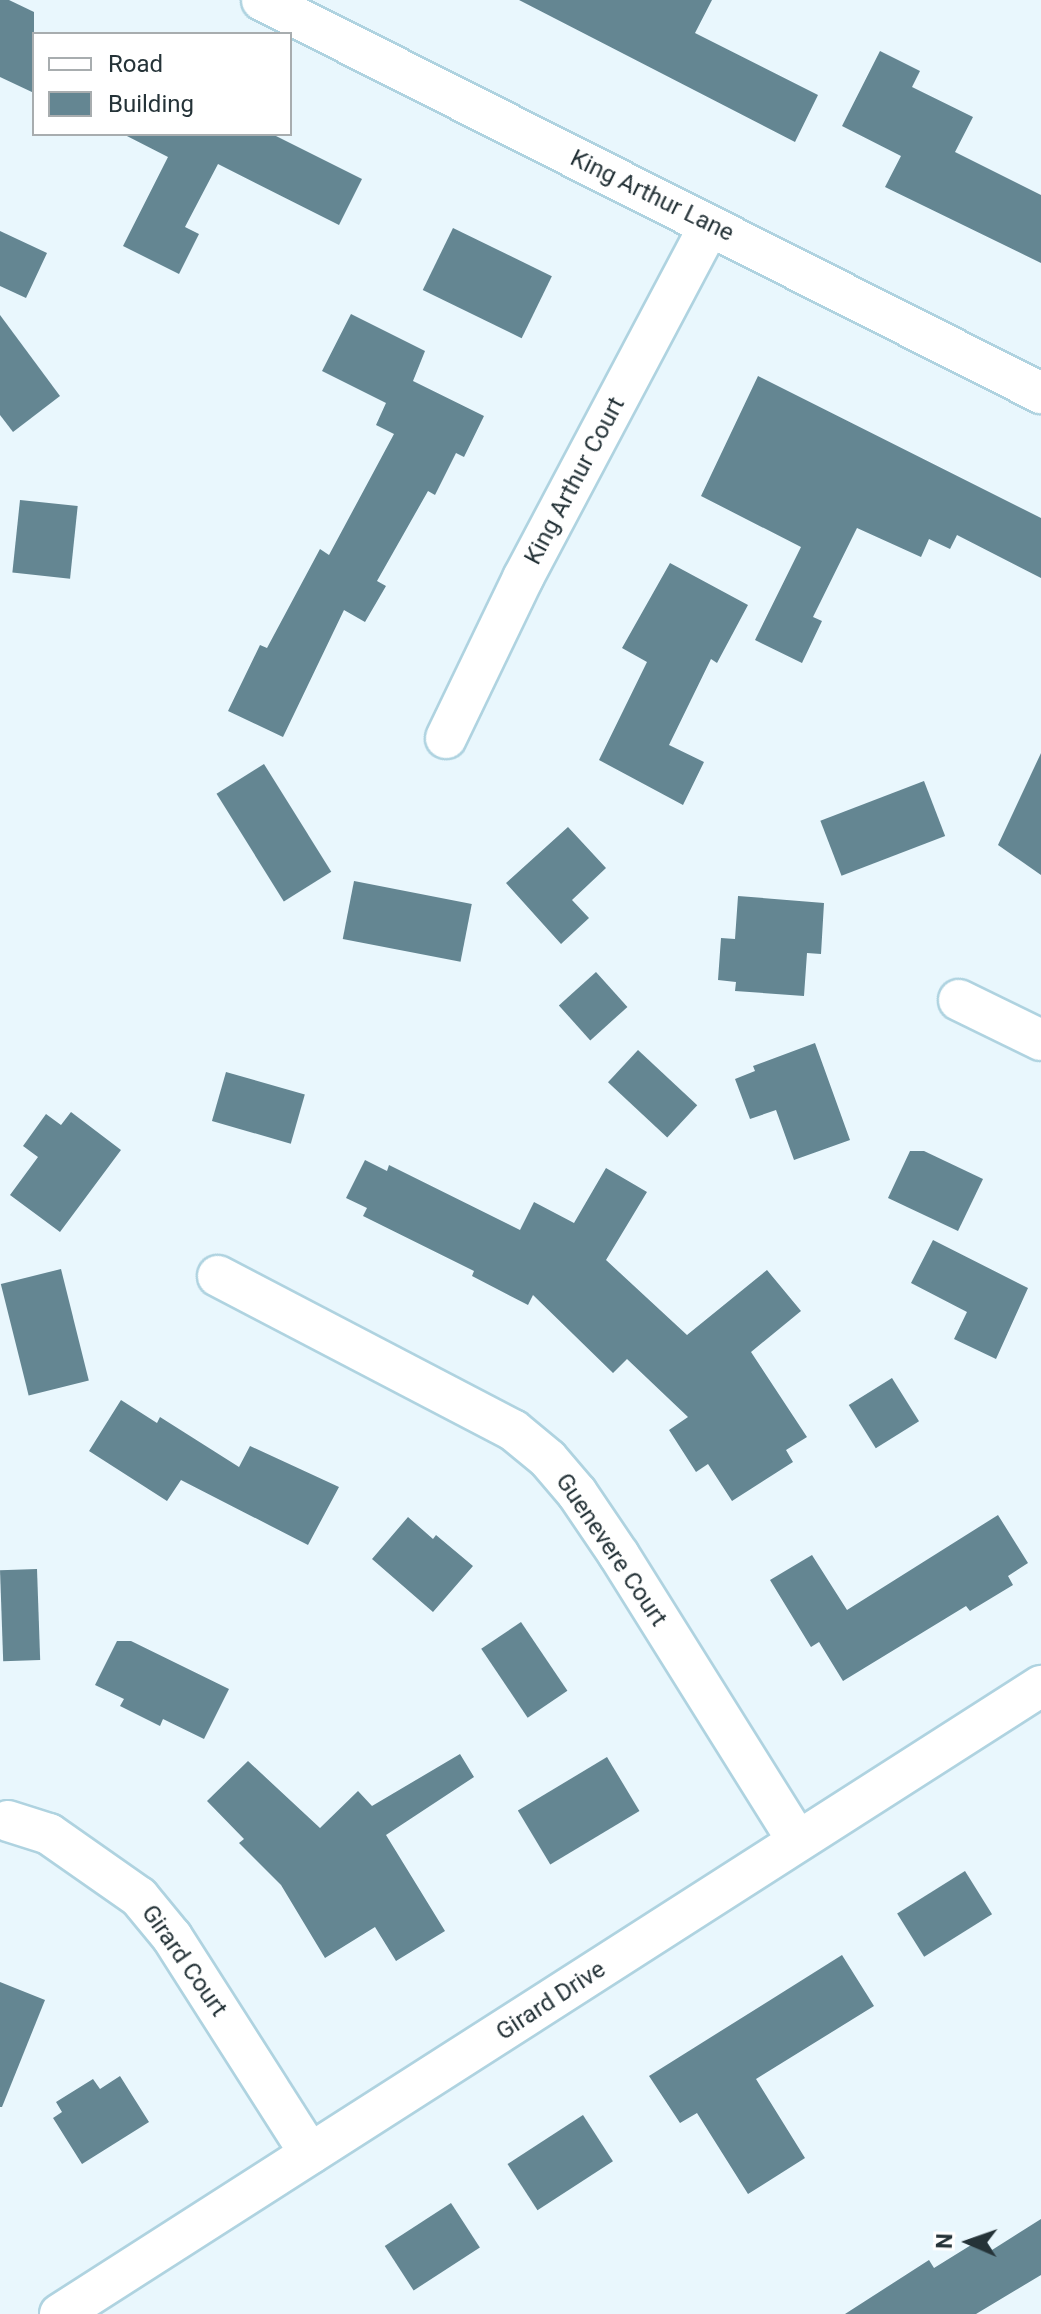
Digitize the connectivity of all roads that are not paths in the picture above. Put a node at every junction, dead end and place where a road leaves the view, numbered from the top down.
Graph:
1 (262, 0) edge
2 (709, 227) junction
3 (1041, 393) edge
4 (446, 738) dead end
5 (959, 1000) dead end
6 (1041, 1040) edge
7 (218, 1276) dead end
8 (1041, 1686) edge
9 (8, 1821) dead end
10 (797, 1840) junction
11 (310, 2154) junction
12 (60, 2314) edge

1 - 2 street, King Arthur Lane
2 - 3 street, King Arthur Lane
2 - 4 street, King Arthur Court
5 - 6 street
7 - 10 street, Guenevere Court
8 - 10 street, Girard Drive
9 - 11 street, Girard Court
10 - 11 street, Girard Drive
11 - 12 street, Girard Drive

